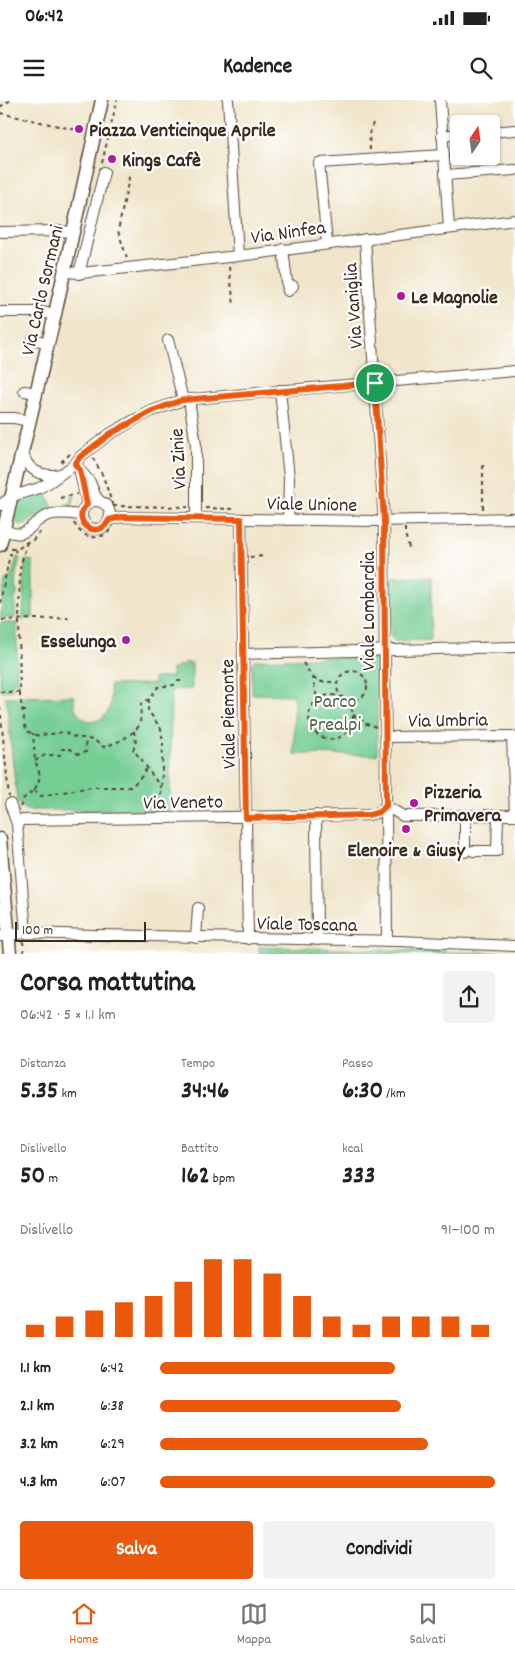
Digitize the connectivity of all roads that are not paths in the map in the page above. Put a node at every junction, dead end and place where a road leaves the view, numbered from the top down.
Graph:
1 (102, 100) edge
2 (228, 100) edge
3 (440, 100) edge
4 (515, 130) edge
5 (500, 131) edge
6 (450, 135) edge
7 (442, 136) junction
8 (443, 155) junction
9 (515, 170) edge
10 (104, 172) road end
11 (445, 175) junction
12 (515, 220) edge
13 (449, 228) junction
14 (0, 232) edge
15 (73, 232) junction
16 (365, 239) junction
17 (327, 244) junction
18 (284, 249) junction
19 (238, 256) junction
20 (64, 272) junction
21 (79, 274) junction
22 (293, 286) dead end
23 (0, 312) edge
24 (55, 314) junction
25 (33, 339) dead end
26 (168, 340) dead end
27 (48, 343) junction
28 (515, 371) edge
29 (375, 383) junction
30 (280, 390) junction
31 (24, 391) dead end
32 (37, 394) junction
33 (186, 400) junction
34 (0, 418) edge
35 (30, 421) junction
36 (23, 452) junction
37 (77, 467) junction
38 (59, 474) junction
39 (12, 496) junction
40 (100, 501) junction
41 (87, 504) junction
42 (0, 505) edge
43 (196, 513) junction
44 (242, 514) junction
45 (81, 515) junction
46 (515, 518) edge
47 (109, 520) junction
48 (288, 520) junction
49 (384, 521) junction
50 (2, 528) edge
51 (0, 545) edge
52 (515, 647) edge
53 (385, 651) junction
54 (244, 654) junction
55 (385, 733) junction
56 (514, 736) edge
57 (386, 806) junction
58 (12, 808) road end
59 (498, 814) junction
60 (465, 815) junction
61 (515, 815) edge
62 (316, 816) junction
63 (246, 818) junction
64 (17, 824) junction
65 (0, 839) edge
66 (198, 908) dead end
67 (24, 934) junction
68 (4, 935) edge
69 (196, 938) junction
70 (248, 939) junction
71 (317, 940) junction
72 (386, 941) junction
73 (515, 946) edge
74 (10, 954) edge

1 - 15 main road, Via Carlo Sormani
2 - 19 street
3 - 7 street
4 - 5 street
6 - 7 street
7 - 8 street
8 - 11 street
8 - 17 street
9 - 11 street
10 - 21 street
11 - 13 street
12 - 13 street, Via Ninfea
13 - 16 street, Via Ninfea
14 - 15 street
15 - 20 main road, Via Carlo Sormani
16 - 17 street, Via Ninfea
16 - 29 street, Via Vaniglia
17 - 18 street, Via Ninfea
18 - 19 street, Via Ninfea
18 - 22 street
19 - 21 street, Via Ninfea
20 - 21 street, Via Ninfea
20 - 24 main road, Via Carlo Sormani
23 - 24 street
24 - 27 main road, Via Carlo Sormani
25 - 27 street
26 - 33 street, Via Zinie
27 - 32 main road, Via Carlo Sormani
28 - 29 street
29 - 30 street
29 - 49 street, Via Vaniglia
30 - 33 street
30 - 48 street
31 - 32 street
32 - 35 main road, Via Carlo Sormani
33 - 37 street
33 - 43 street, Via Zinie
34 - 35 street
35 - 36 main road, Via Carlo Sormani
36 - 38 street
36 - 39 main road, Via Carlo Sormani
37 - 38 street
37 - 40 street
37 - 41 street
38 - 39 street
39 - 42 street
39 - 50 main road, Via Carlo Sormani
40 - 41 street
40 - 47 street
41 - 45 street
43 - 44 street, Viale Unione
43 - 47 street, Viale Unione
44 - 48 street, Viale Unione
44 - 54 street, Viale Piemonte
45 - 47 street, Viale Unione
45 - 50 street
46 - 49 street, Viale Unione
48 - 49 street, Viale Unione
49 - 53 street, Viale Lombardia
50 - 51 main road, Via Carlo Sormani
52 - 53 street
53 - 54 street
53 - 55 street, Viale Lombardia
54 - 63 street, Viale Piemonte
55 - 56 street, Via Umbria
55 - 57 street, Viale Lombardia
56 - 61 street, Via Umbria
57 - 60 street
57 - 62 street, Via Veneto
57 - 72 street, Viale Lombardia
58 - 64 street
59 - 60 street
59 - 60 street
59 - 61 street
62 - 63 street, Via Veneto
62 - 71 street
63 - 64 street, Via Veneto
63 - 70 street, Viale Piemonte
64 - 67 street
65 - 68 main road
66 - 69 street
67 - 68 street, Viale Toscana
67 - 69 street, Viale Toscana
68 - 74 main road
69 - 70 street, Viale Toscana
70 - 71 street, Viale Toscana
71 - 72 street, Viale Toscana
72 - 73 street, Viale Toscana

